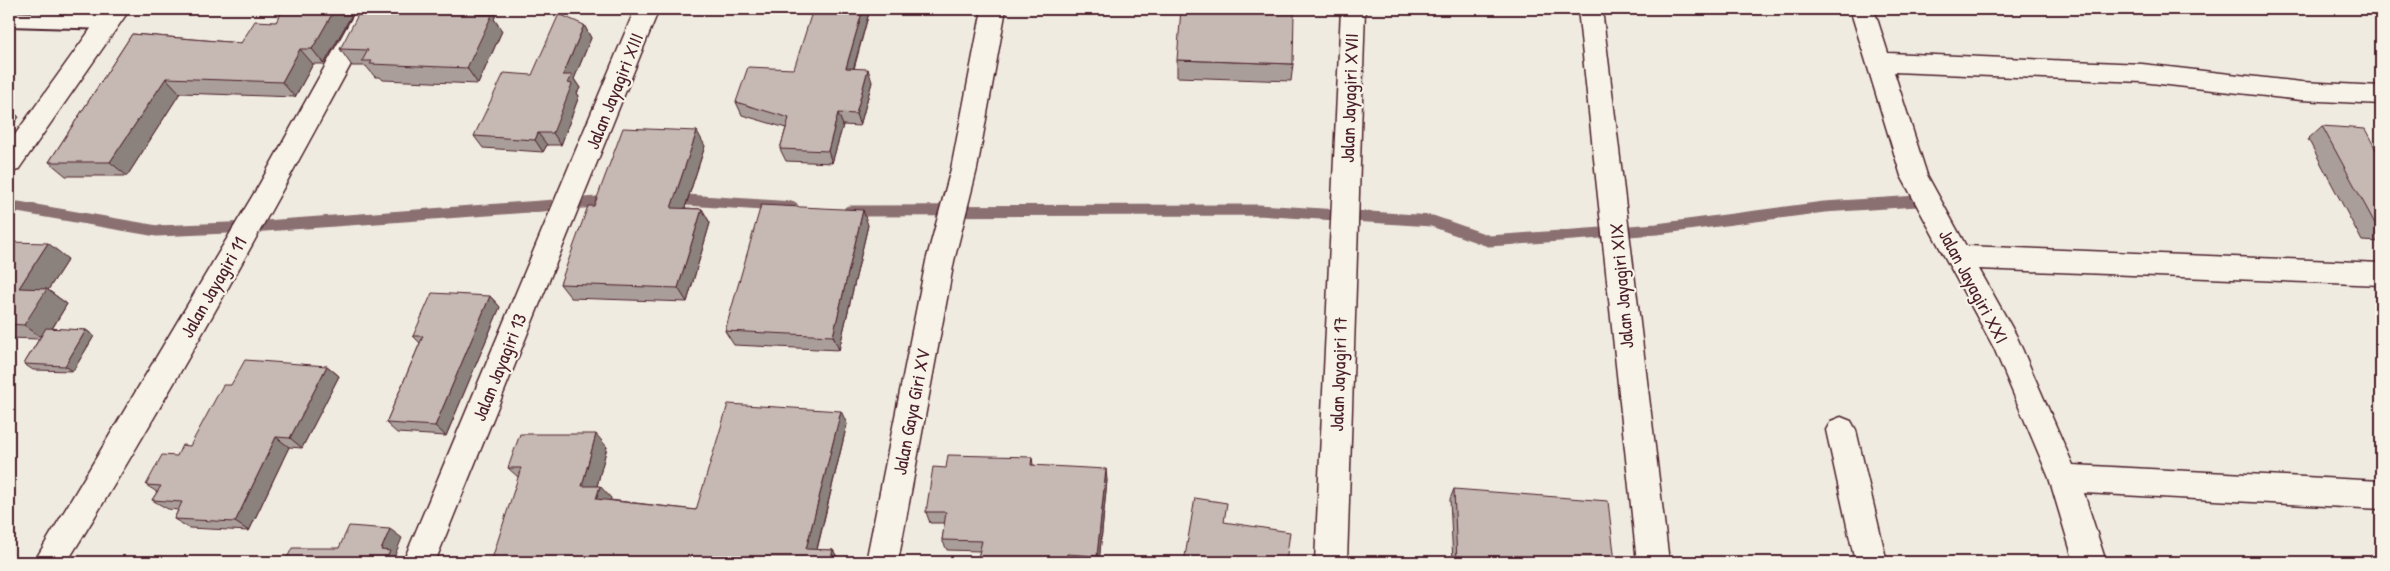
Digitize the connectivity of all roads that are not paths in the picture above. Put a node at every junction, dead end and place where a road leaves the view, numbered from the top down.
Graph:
1 (369, 9) edge
2 (647, 9) edge
3 (994, 9) edge
4 (1352, 9) edge
5 (1590, 9) edge
6 (1862, 9) edge
7 (114, 15) edge
8 (9, 19) edge
9 (1878, 62) junction
10 (2381, 95) edge
11 (9, 163) edge
12 (581, 173) joint
13 (1346, 187) joint
14 (1959, 258) junction
15 (2381, 274) edge
16 (1841, 430) dead end
17 (2064, 478) junction
18 (2381, 494) edge
19 (50, 562) edge
20 (419, 562) edge
21 (882, 562) edge
22 (1331, 562) edge
23 (1653, 562) edge
24 (1871, 562) edge
25 (2090, 562) edge

1 - 19 street, Jalan Jayagiri 11
2 - 12 street, Jalan Jayagiri XIII
3 - 21 street, Jalan Gaya Giri XV
4 - 13 street, Jalan Jayagiri XVII
5 - 23 street, Jalan Jayagiri XIX
6 - 9 street, Jalan Jayagiri XXI
7 - 8 lane
7 - 11 street
9 - 10 street
9 - 14 street, Jalan Jayagiri XXI
12 - 20 street, Jalan Jayagiri 13
13 - 22 street, Jalan Jayagiri 17
14 - 15 street
14 - 17 street, Jalan Jayagiri XXI
16 - 24 street
17 - 18 street
17 - 25 street, Jalan Jayagiri XXI

